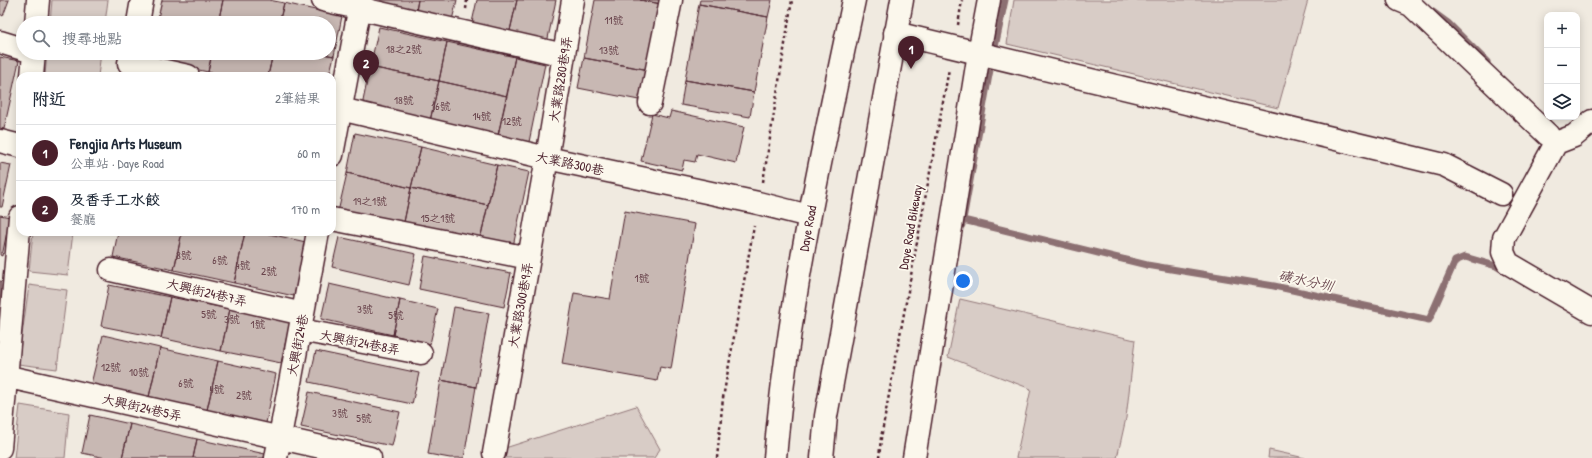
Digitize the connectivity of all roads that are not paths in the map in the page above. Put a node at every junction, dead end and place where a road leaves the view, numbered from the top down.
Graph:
1 (38, 0) edge
2 (142, 0) edge
3 (322, 0) edge
4 (573, 0) edge
5 (671, 0) edge
6 (854, 0) edge
7 (902, 0) edge
8 (990, 0) edge
9 (1399, 0) edge
10 (360, 5) edge
11 (37, 16) edge
12 (139, 16) edge
13 (895, 33) junction
14 (0, 42) edge
15 (16, 47) edge
16 (978, 53) junction
17 (564, 55) junction
18 (33, 60) edge
19 (129, 64) edge
20 (32, 72) edge
21 (168, 72) edge
22 (650, 102) dead end
23 (336, 108) edge
24 (1592, 121) edge
25 (1548, 135) dead end
26 (0, 141) edge
27 (16, 145) edge
28 (547, 158) junction
29 (1501, 194) dead end
30 (809, 216) junction
31 (336, 220) edge
32 (16, 235) edge
33 (317, 236) edge
34 (529, 258) junction
35 (111, 270) dead end
36 (8, 272) edge
37 (1592, 312) edge
38 (301, 322) junction
39 (421, 353) dead end
40 (3, 376) edge
41 (0, 448) edge
42 (277, 448) edge
43 (494, 453) dead end
44 (370, 458) edge
45 (775, 458) edge
46 (822, 458) edge
47 (914, 458) edge

1 - 11 main road
2 - 12 main road
3 - 10 main road
4 - 17 main road, 大業路280巷9弄
5 - 22 main road
6 - 30 main road, Daye Road
7 - 13 main road
8 - 16 main road
9 - 25 main road
10 - 17 main road
10 - 23 main road
13 - 16 main road
13 - 46 main road
14 - 15 main road
16 - 29 main road
16 - 47 main road
17 - 28 main road, 大業路280巷9弄
18 - 20 main road
19 - 21 main road
23 - 28 main road, 大業路300巷
24 - 37 main road
26 - 27 main road
28 - 30 main road, 大業路300巷
28 - 34 main road, 大業路300巷9弄
30 - 45 main road, Daye Road
31 - 34 main road
32 - 36 main road
33 - 38 main road, 大興街24巷
34 - 43 main road, 大業路300巷9弄
35 - 38 main road, 大興街24巷7弄
36 - 40 main road
38 - 39 main road, 大興街24巷8弄
38 - 42 main road, 大興街24巷
40 - 41 main road
40 - 42 main road, 大興街24巷5弄
42 - 44 main road, 大興街24巷5弄

